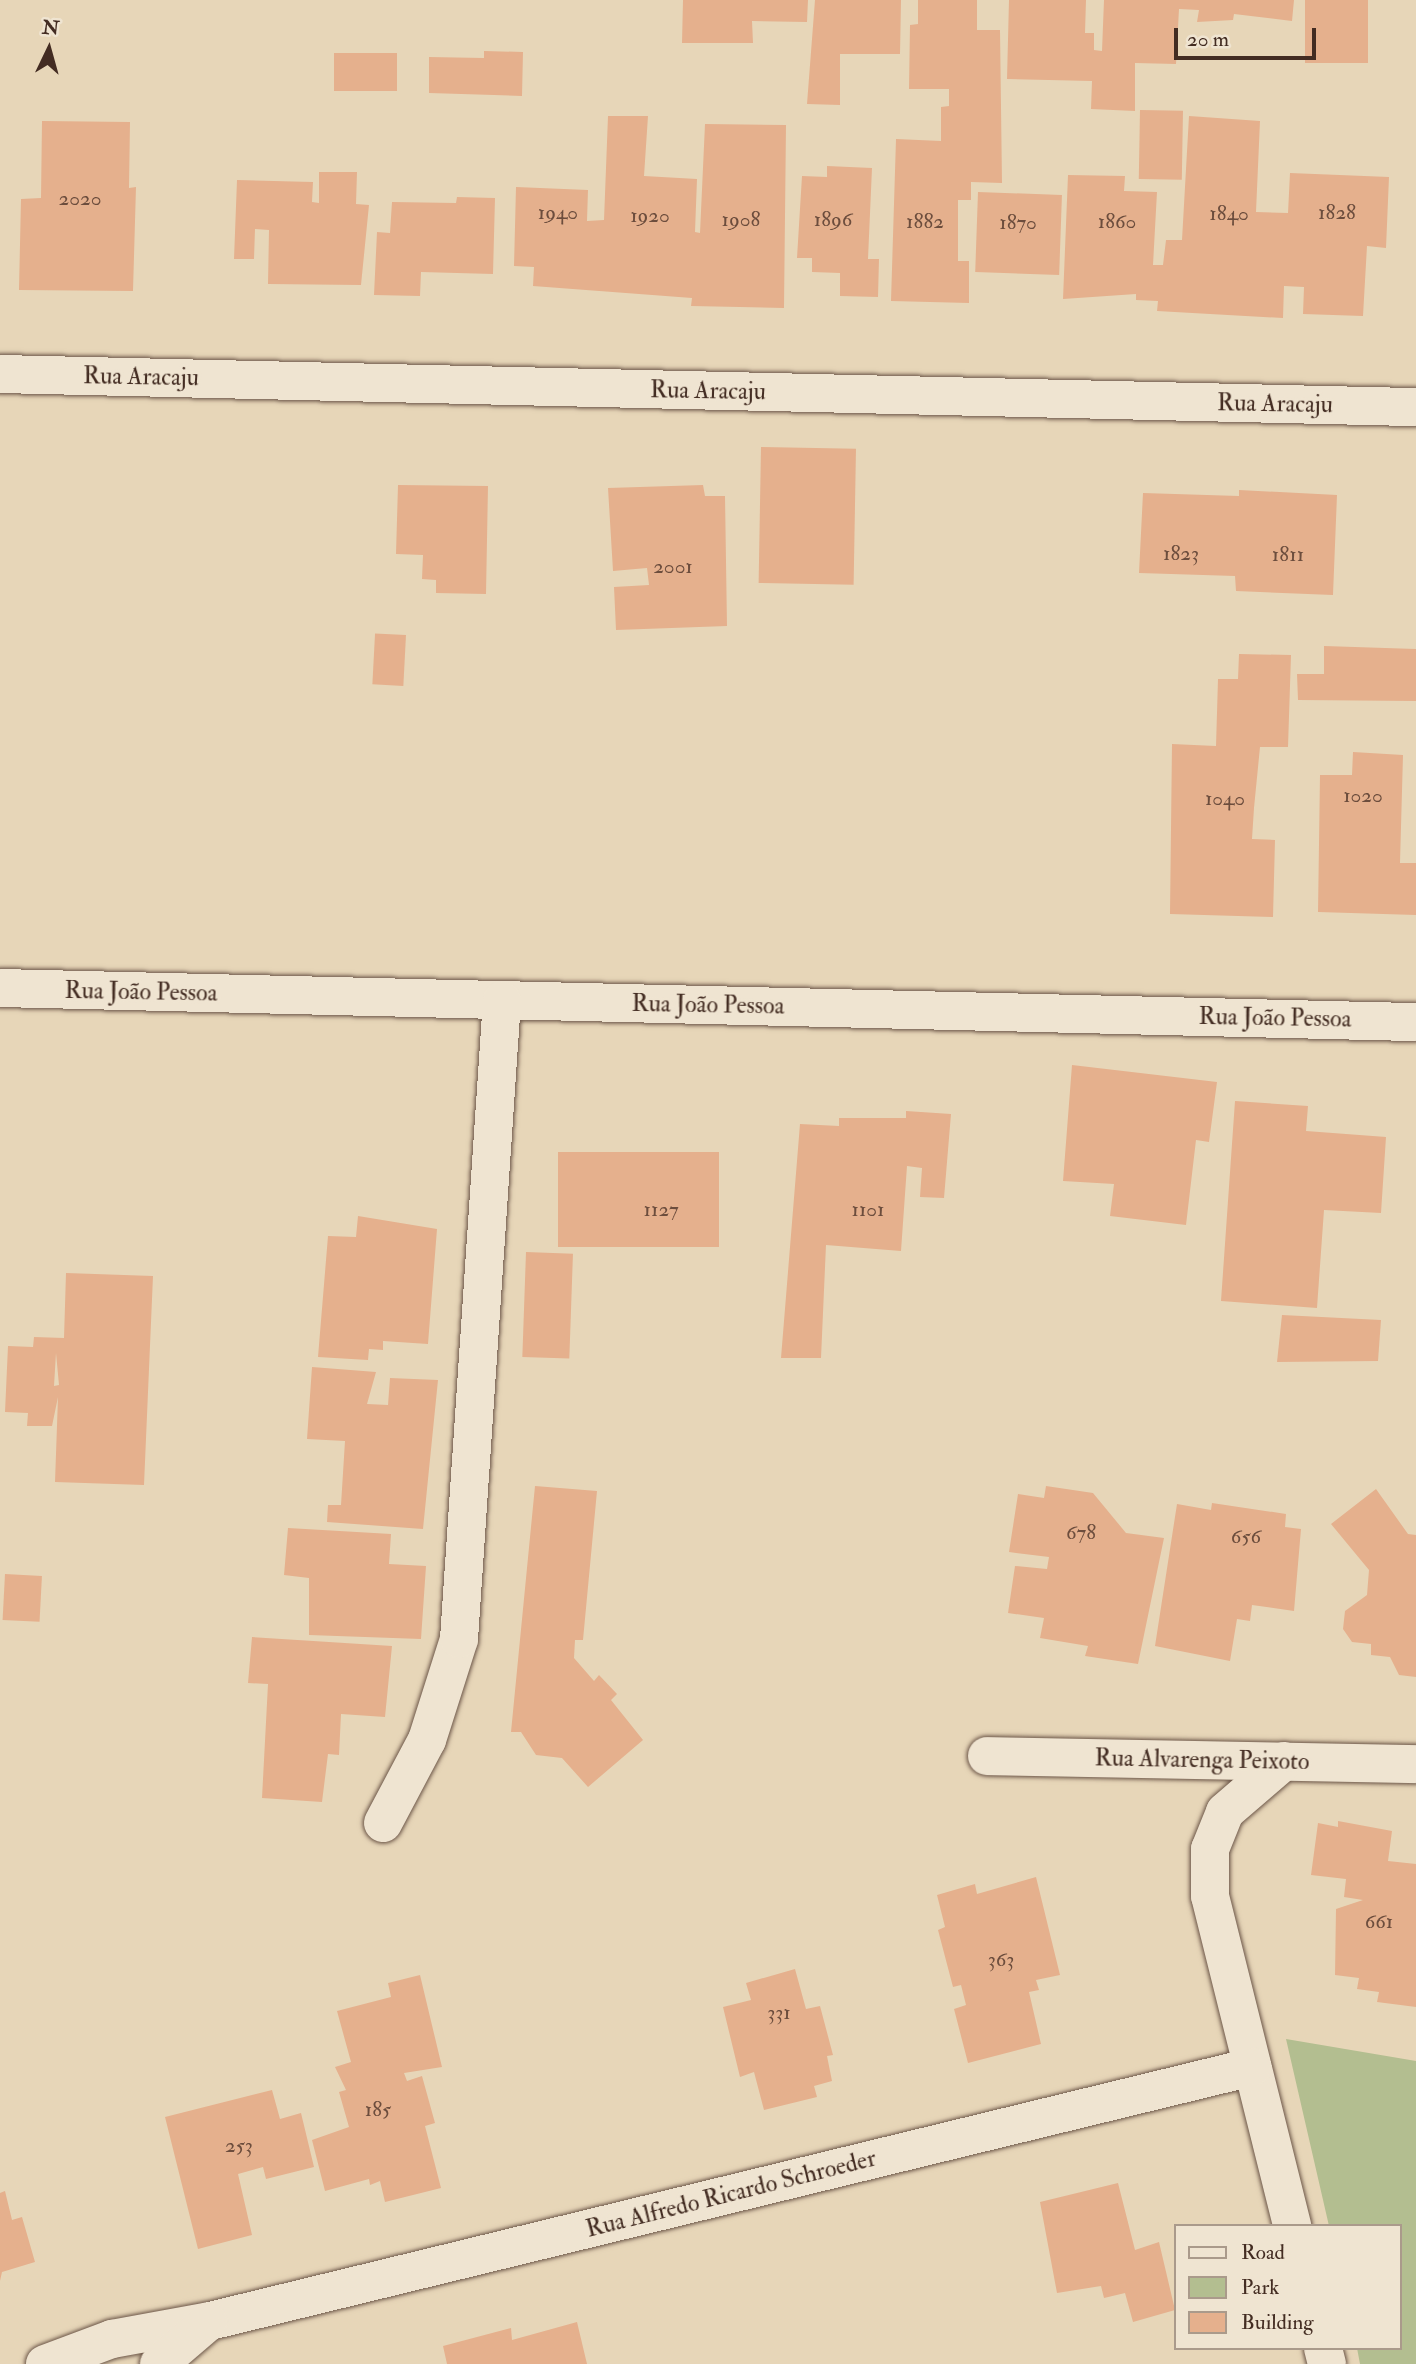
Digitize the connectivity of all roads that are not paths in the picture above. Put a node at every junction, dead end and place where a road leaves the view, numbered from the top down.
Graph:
1 (0, 374) edge
2 (1416, 407) edge
3 (0, 988) edge
4 (502, 1000) junction
5 (1416, 1021) edge
6 (987, 1756) dead end
7 (1284, 1761) junction
8 (1416, 1764) edge
9 (383, 1823) dead end
10 (1252, 2067) junction
11 (1291, 2224) edge
12 (210, 2321) junction
13 (45, 2364) edge
14 (159, 2364) edge

1 - 2 street, Rua Aracaju
3 - 4 street, Rua João Pessoa
4 - 5 street, Rua João Pessoa
4 - 9 street
6 - 7 street, Rua Alvarenga Peixoto
7 - 8 street, Rua Alvarenga Peixoto
7 - 10 street
10 - 11 street
10 - 12 street, Rua Alfredo Ricardo Schroeder
12 - 13 street, Rua Alfredo Ricardo Schroeder
12 - 14 street, Rua Alfredo Ricardo Schroeder

